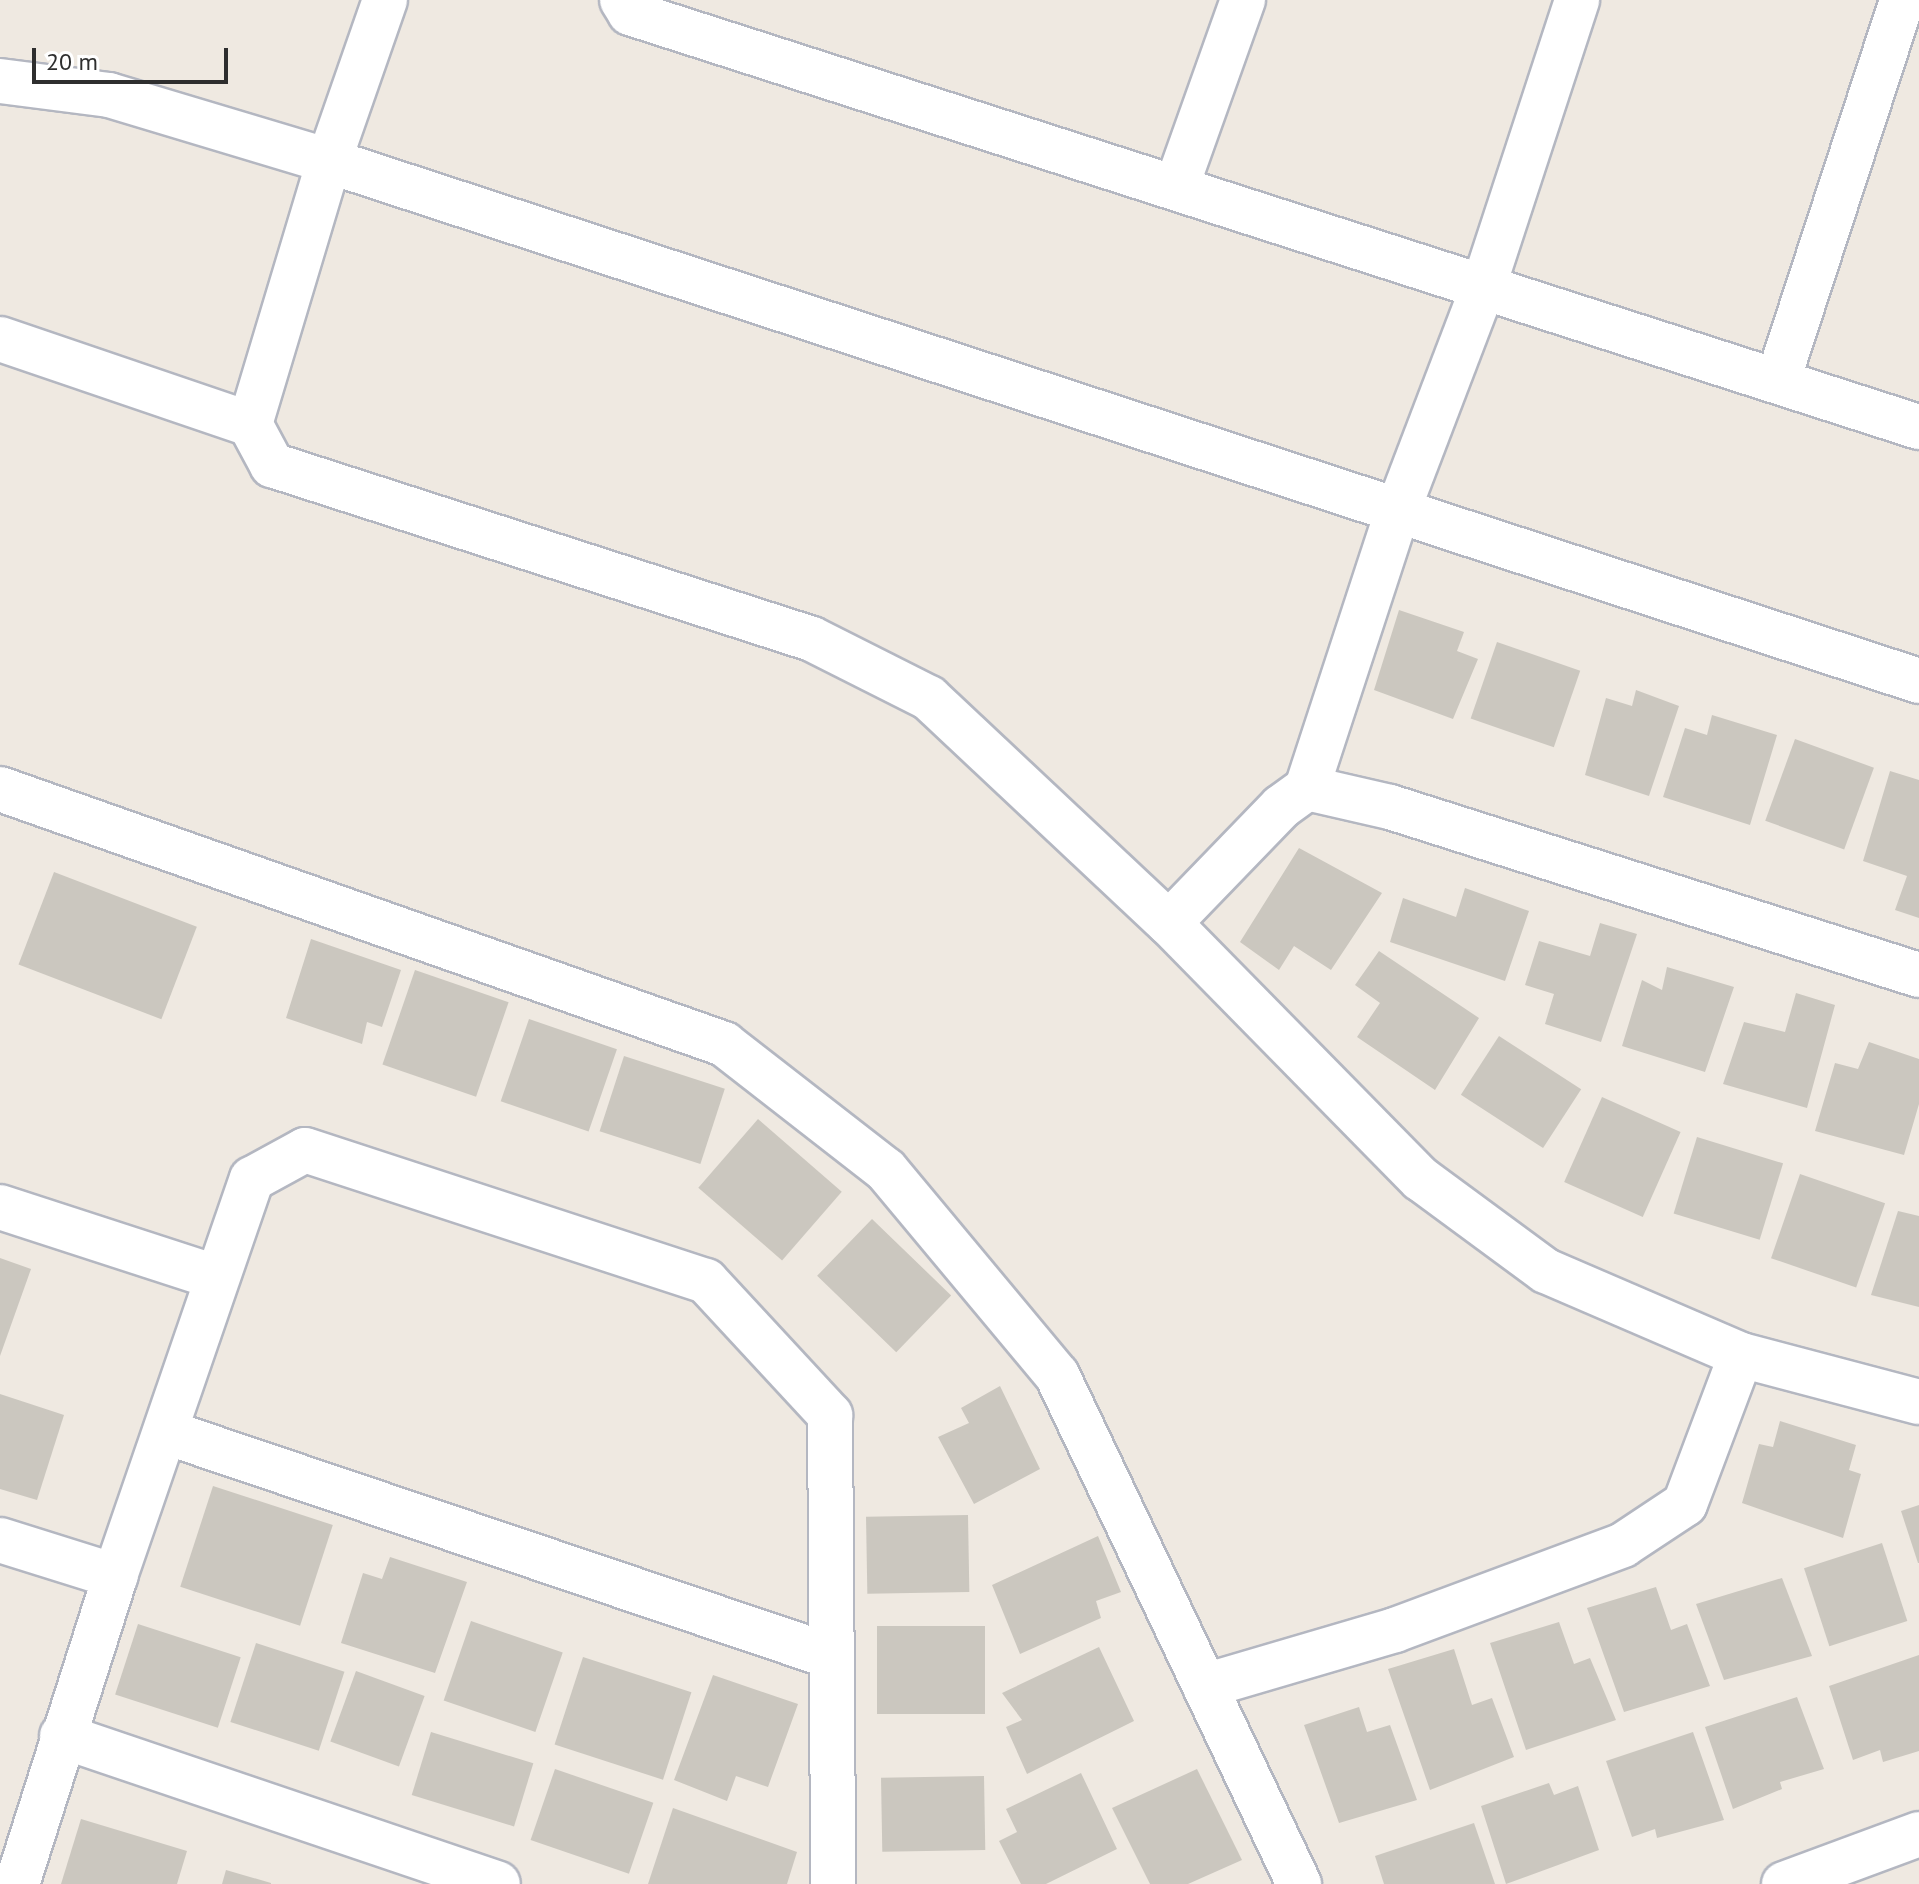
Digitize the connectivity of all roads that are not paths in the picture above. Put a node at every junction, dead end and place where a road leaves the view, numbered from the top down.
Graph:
1 (385, 0) edge
2 (622, 0) edge
3 (1243, 0) edge
4 (1577, 0) edge
5 (1905, 15) edge
6 (0, 81) edge
7 (329, 161) junction
8 (1176, 188) junction
9 (1484, 285) junction
10 (0, 339) edge
11 (1778, 380) junction
12 (250, 424) junction
13 (1919, 427) edge
14 (1398, 510) junction
15 (1919, 681) edge
16 (1307, 788) junction
17 (0, 789) edge
18 (1169, 923) junction
19 (1919, 975) edge
20 (0, 1207) edge
21 (215, 1277) junction
22 (1741, 1355) junction
23 (1919, 1402) edge
24 (166, 1432) junction
25 (0, 1540) edge
26 (115, 1576) junction
27 (830, 1656) junction
28 (1205, 1686) junction
29 (62, 1736) junction
30 (1919, 1834) edge
31 (17, 1884) edge
32 (498, 1884) edge
33 (833, 1884) edge
34 (1299, 1884) edge
35 (1784, 1884) edge

1 - 7 street
2 - 8 street
3 - 8 street
4 - 9 street
5 - 11 street
6 - 7 street
7 - 12 street
7 - 14 street
8 - 9 street
9 - 11 street
9 - 14 street
10 - 12 street
11 - 13 street
12 - 18 street
14 - 15 street
14 - 16 street
16 - 18 street
16 - 19 street
17 - 28 street
18 - 22 street
20 - 21 street
21 - 24 street
21 - 27 street
22 - 23 street
22 - 28 street
24 - 26 street
24 - 27 street
25 - 26 street
26 - 29 street
27 - 33 street
28 - 34 street
29 - 31 street
29 - 32 street
30 - 35 street

